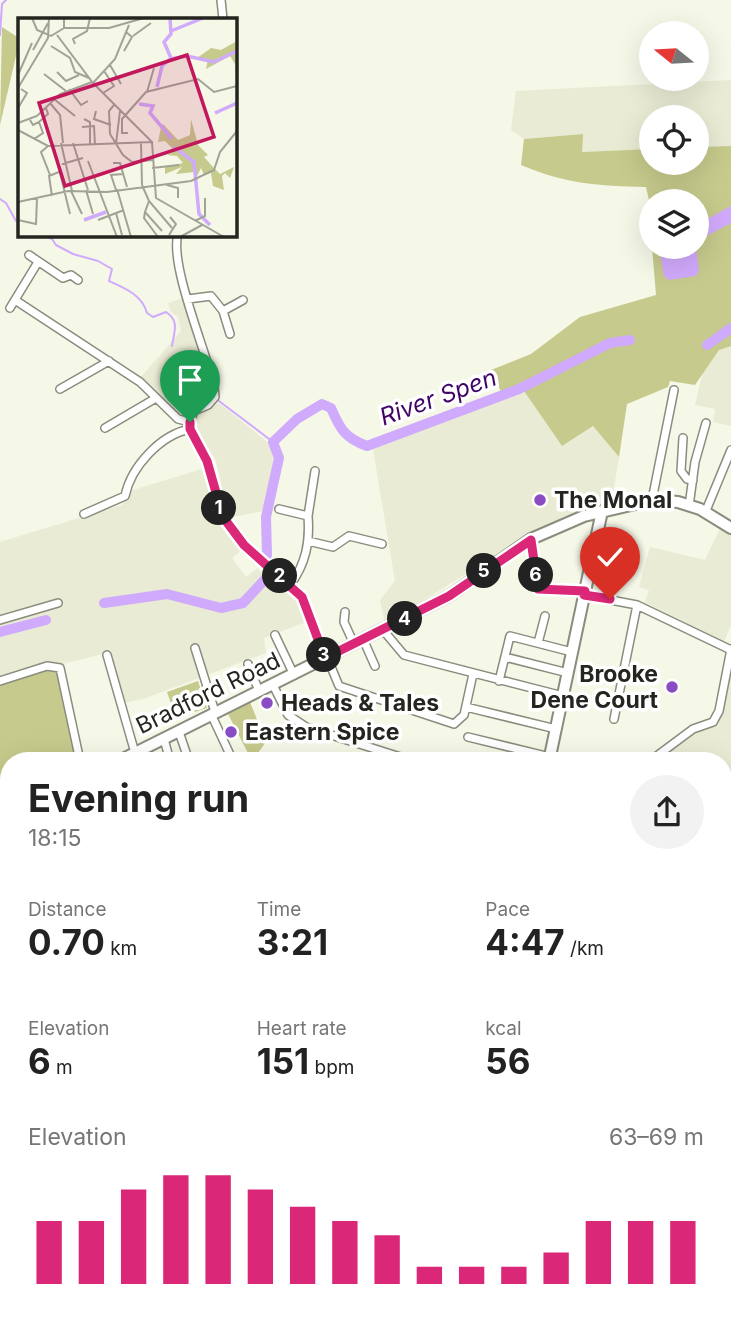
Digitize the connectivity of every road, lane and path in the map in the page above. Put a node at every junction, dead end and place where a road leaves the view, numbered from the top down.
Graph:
1 (221, 0) edge
2 (223, 18) edge
3 (178, 236) edge
4 (29, 255) dead end
5 (38, 262) junction
6 (78, 279) dead end
7 (188, 299) junction
8 (15, 300) junction
9 (243, 300) dead end
10 (10, 308) dead end
11 (223, 311) junction
12 (230, 334) dead end
13 (109, 361) junction
14 (60, 389) dead end
15 (674, 390) dead end
16 (156, 398) junction
17 (706, 423) dead end
18 (190, 426) junction
19 (105, 428) dead end
20 (683, 438) dead end
21 (731, 450) edge
22 (315, 471) dead end
23 (693, 480) junction
24 (652, 500) junction
25 (689, 506) junction
26 (279, 509) dead end
27 (602, 511) junction
28 (705, 513) junction
29 (84, 514) dead end
30 (308, 516) junction
31 (731, 528) edge
32 (531, 540) junction
33 (308, 541) junction
34 (382, 544) dead end
35 (290, 585) junction
36 (585, 593) junction
37 (58, 603) dead end
38 (637, 606) junction
39 (345, 612) dead end
40 (545, 616) dead end
41 (0, 620) edge
42 (383, 630) junction
43 (275, 635) dead end
44 (359, 641) junction
45 (538, 643) junction
46 (195, 648) dead end
47 (731, 649) edge
48 (572, 652) junction
49 (107, 655) dead end
50 (505, 657) junction
51 (325, 658) junction
52 (248, 664) dead end
53 (375, 666) dead end
54 (568, 673) junction
55 (473, 674) junction
56 (293, 675) junction
57 (0, 681) edge
58 (499, 681) junction
59 (273, 685) junction
60 (259, 691) junction
61 (563, 696) junction
62 (466, 707) junction
63 (213, 713) junction
64 (614, 719) dead end
65 (556, 729) junction
66 (179, 732) junction
67 (468, 737) dead end
68 (164, 739) junction
69 (378, 750) joint
70 (78, 752) edge
71 (135, 752) edge
72 (137, 752) edge
73 (168, 752) edge
74 (186, 752) edge
75 (229, 752) edge
76 (384, 752) edge
77 (523, 752) edge
78 (551, 752) edge
79 (662, 752) edge

1 - 2 street
3 - 7 street
4 - 5 street
5 - 6 street
5 - 8 street
7 - 11 street
7 - 18 street
8 - 10 street
8 - 13 street
9 - 11 street
11 - 12 street
13 - 14 street
13 - 16 street
15 - 24 street
16 - 18 street
16 - 19 street
17 - 23 street
18 - 29 street
18 - 35 street
20 - 23 street
21 - 28 street
22 - 30 street
23 - 25 street
24 - 25 main road, Bradford Road
24 - 27 main road, Bradford Road
25 - 28 main road, Bradford Road
26 - 30 street
27 - 32 main road, Bradford Road
27 - 36 main road
28 - 31 main road, Bradford Road
30 - 33 street
32 - 36 street
32 - 42 main road, Bradford Road
33 - 34 street
33 - 35 street
35 - 51 street
36 - 38 street
36 - 48 main road
37 - 41 street
38 - 47 street
38 - 64 street
39 - 44 street
40 - 45 street
42 - 44 main road, Bradford Road
42 - 55 street
43 - 56 street
44 - 51 main road, Bradford Road
44 - 53 street
45 - 48 street
45 - 50 street
46 - 63 street
47 - 79 street
48 - 54 main road
49 - 71 street
50 - 54 street
50 - 58 street
51 - 56 main road, Bradford Road
51 - 62 street
52 - 60 street
54 - 61 main road
55 - 58 street
55 - 62 street
56 - 59 main road, Bradford Road
57 - 70 street
58 - 61 street
59 - 60 main road, Bradford Road
59 - 69 street
60 - 63 main road, Bradford Road
61 - 65 main road
62 - 65 street
63 - 66 main road, Bradford Road
63 - 75 street
65 - 78 main road
66 - 68 main road, Bradford Road
66 - 74 street
67 - 77 street
68 - 72 main road, Bradford Road
68 - 73 street
69 - 76 street

